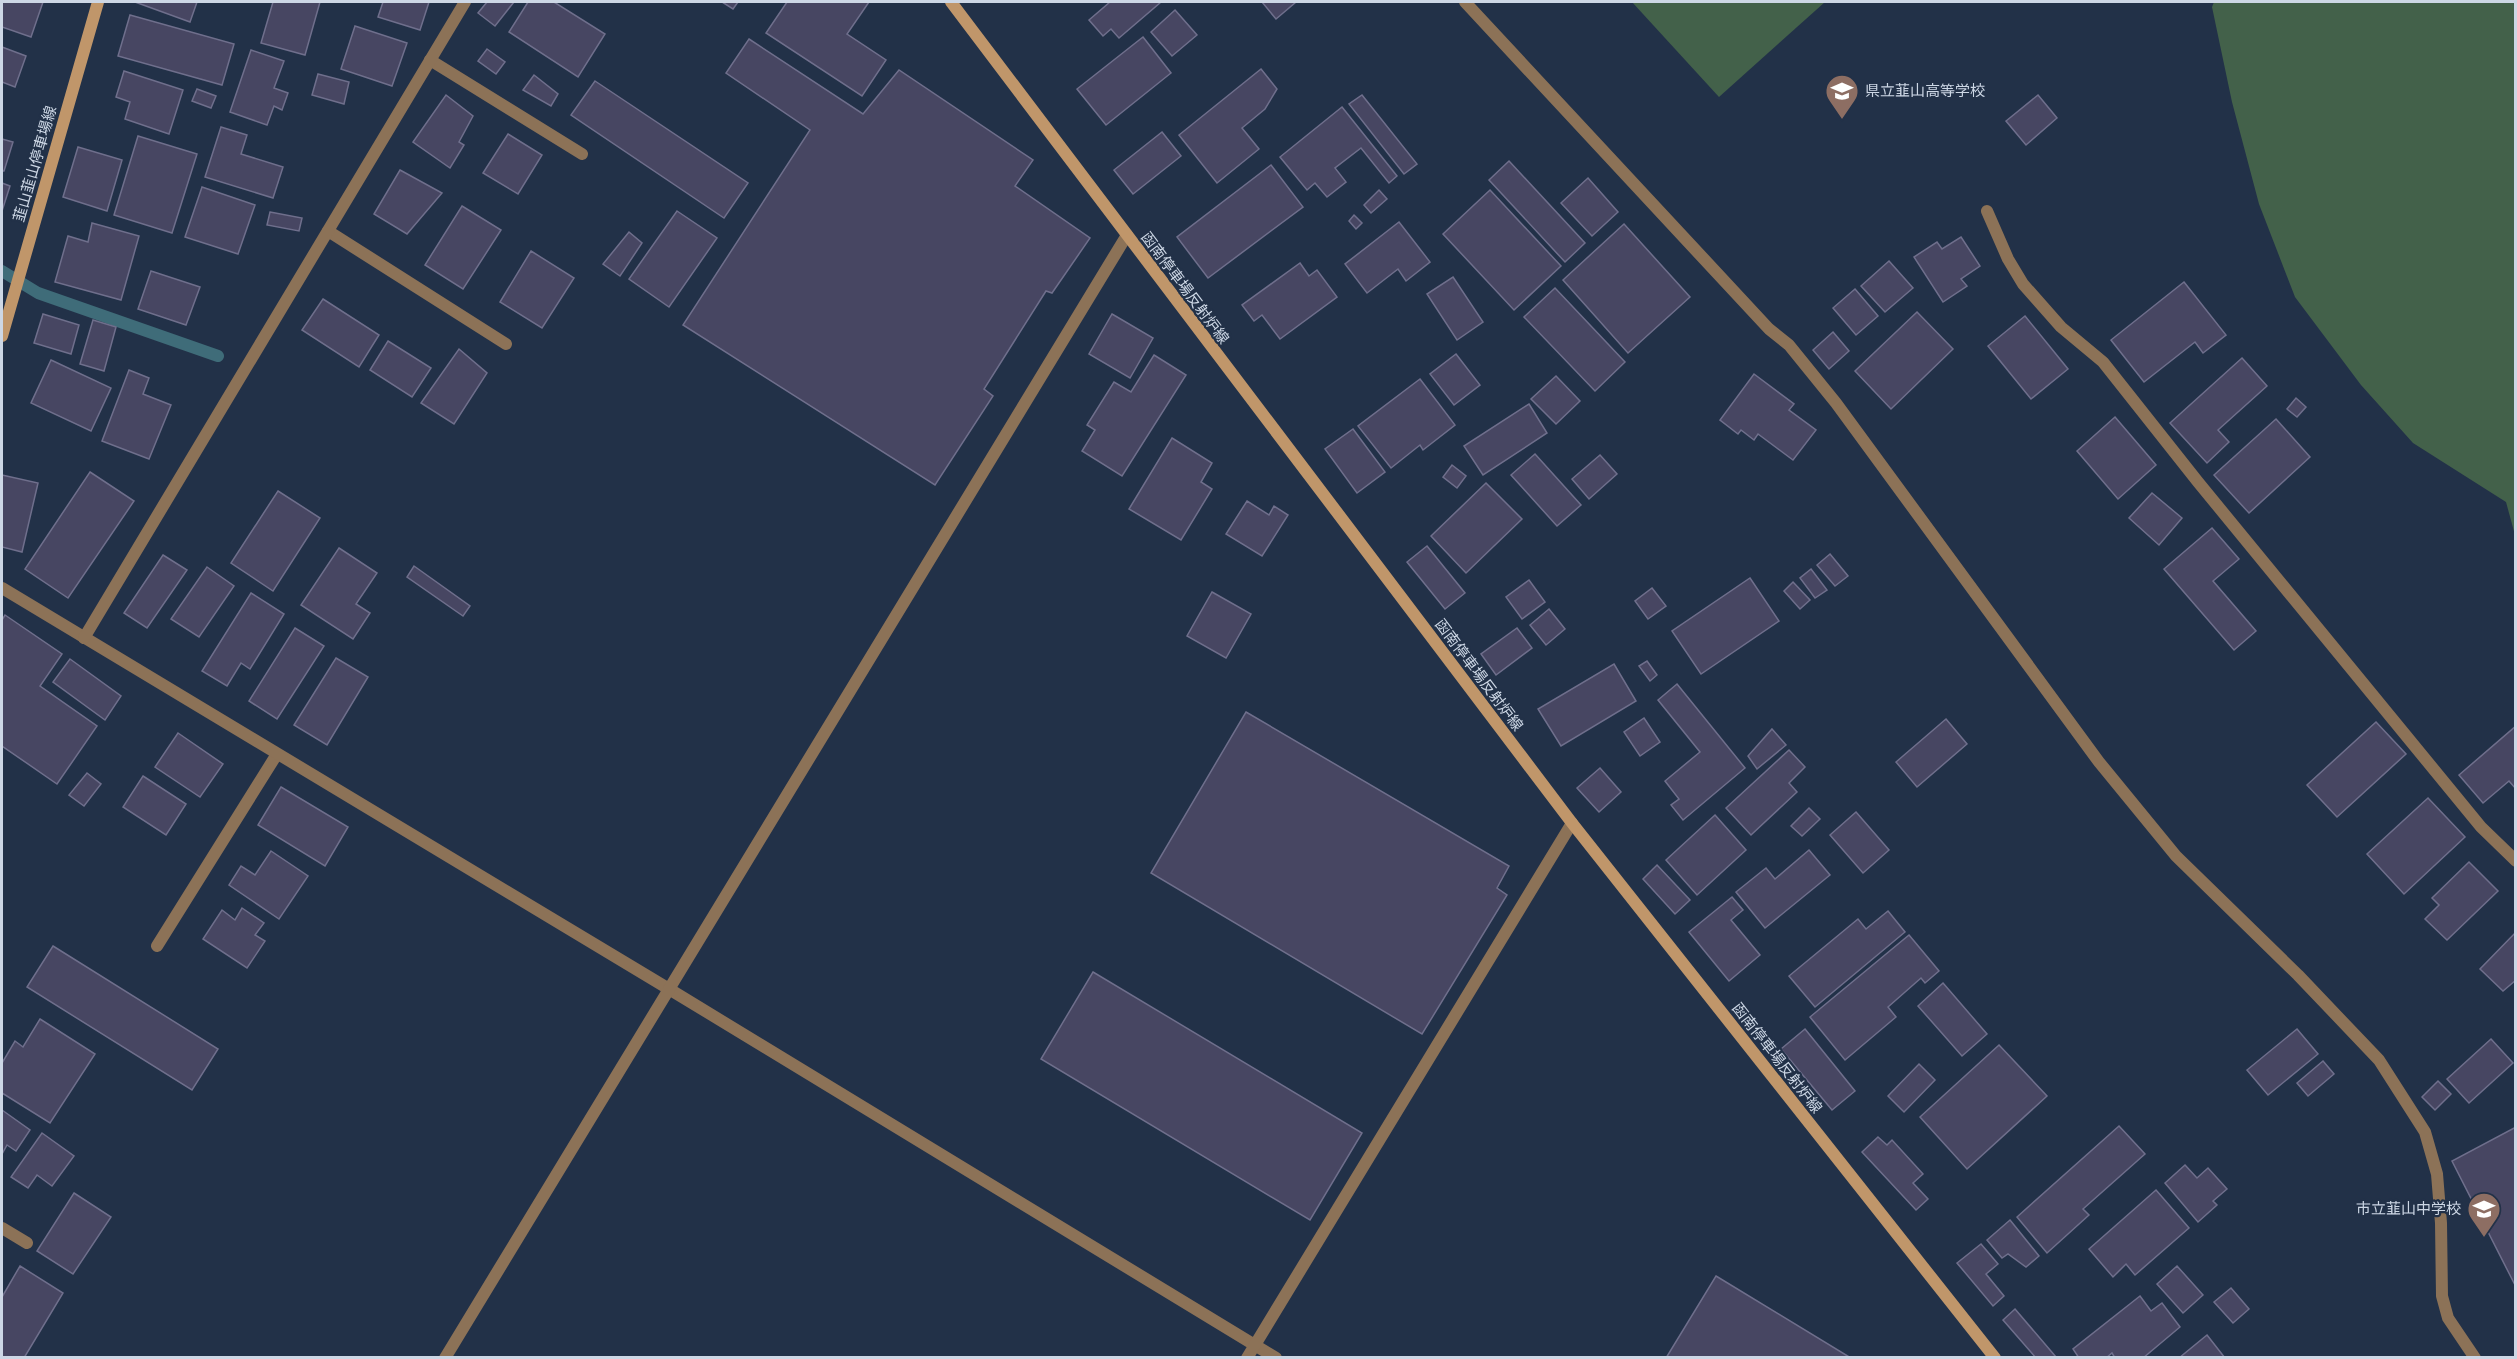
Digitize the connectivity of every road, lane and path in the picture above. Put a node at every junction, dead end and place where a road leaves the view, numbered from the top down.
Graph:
1 (98, 2) edge
2 (465, 2) edge
3 (951, 2) edge
4 (1465, 2) edge
5 (430, 60) junction
6 (582, 154) dead end
7 (1987, 211) dead end
8 (328, 231) junction
9 (1127, 235) junction
10 (5, 305) edge
11 (2, 336) edge
12 (506, 344) dead end
13 (2, 588) edge
14 (84, 638) junction
15 (277, 754) junction
16 (1572, 824) junction
17 (2516, 861) edge
18 (157, 946) dead end
19 (669, 989) junction
20 (2, 1228) edge
21 (27, 1243) dead end
22 (1254, 1344) junction
23 (445, 1358) edge
24 (1247, 1358) edge
25 (1276, 1358) edge
26 (1995, 1358) edge
27 (2475, 1358) edge

1 - 10 main road, 韮山韮山停車場線
2 - 5 street
3 - 9 main road, 函南停車場反射炉線
4 - 27 street
5 - 6 street
5 - 8 street
7 - 17 street
8 - 12 street
8 - 14 street
9 - 16 main road, 函南停車場反射炉線
9 - 19 street
10 - 11 main road, 韮山韮山停車場線
13 - 14 street
14 - 15 street
15 - 18 street
15 - 19 street
16 - 22 street
16 - 26 main road, 函南停車場反射炉線
19 - 22 street
19 - 23 street
20 - 21 street
22 - 24 street
22 - 25 street

